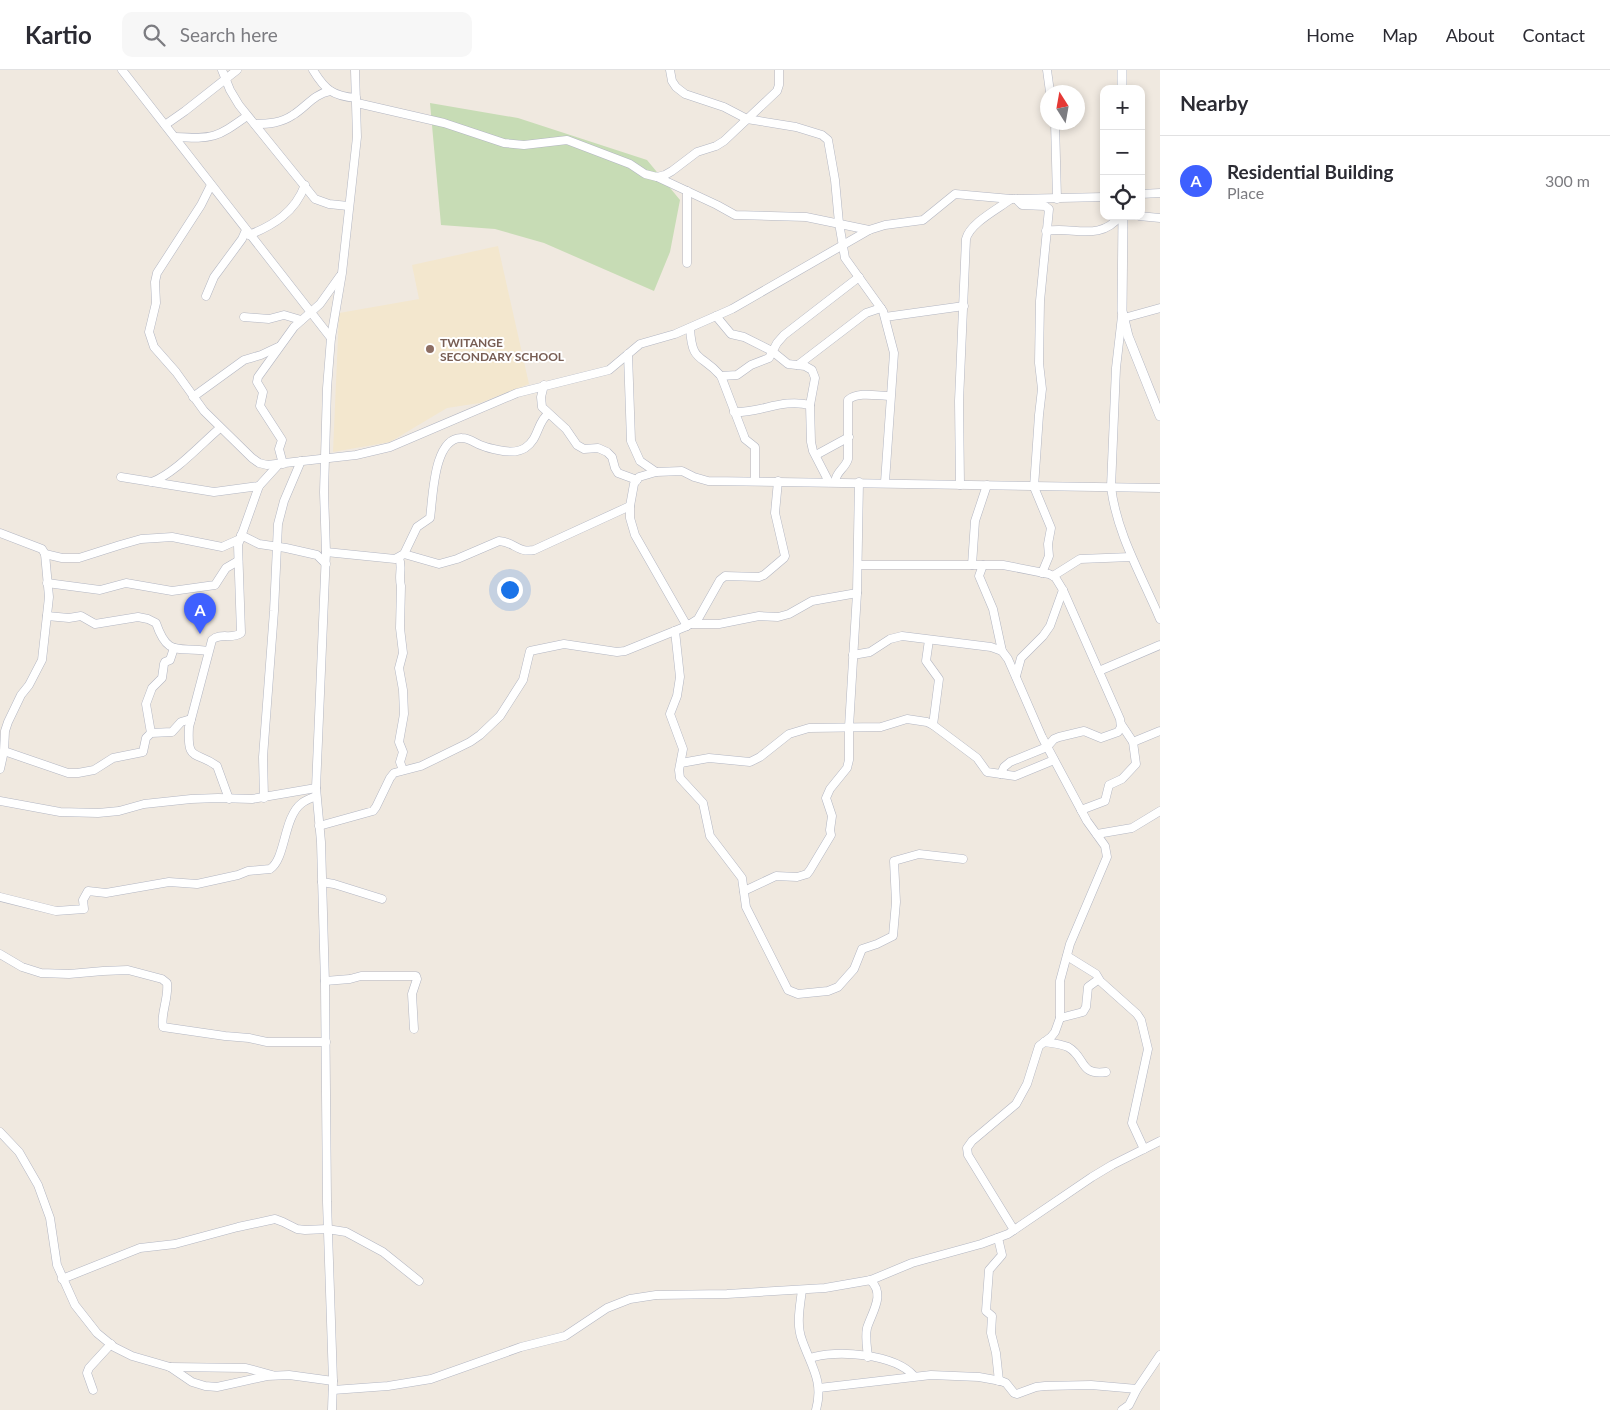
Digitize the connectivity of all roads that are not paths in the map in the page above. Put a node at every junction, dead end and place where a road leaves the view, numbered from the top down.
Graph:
1 (122, 70) edge
2 (222, 70) edge
3 (237, 70) edge
4 (312, 70) edge
5 (355, 70) edge
6 (670, 70) edge
7 (779, 70) edge
8 (1047, 70) edge
9 (1122, 70) edge
10 (226, 78) junction
11 (1049, 85) edge
12 (1122, 85) edge
13 (330, 91) junction
14 (357, 101) junction
15 (247, 116) junction
16 (747, 120) junction
17 (255, 124) junction
18 (165, 125) junction
19 (1055, 130) edge
20 (175, 137) junction
21 (657, 177) junction
22 (211, 185) junction
23 (305, 185) junction
24 (687, 191) junction
25 (1160, 193) edge
26 (1145, 194) edge
27 (1100, 196) edge
28 (1014, 199) junction
29 (1057, 199) junction
30 (348, 206) junction
31 (1145, 217) edge
32 (1160, 218) edge
33 (1118, 220) edge
34 (1122, 220) edge
35 (839, 223) junction
36 (869, 230) junction
37 (1046, 231) junction
38 (247, 232) junction
39 (842, 244) junction
40 (687, 262) dead end
41 (342, 273) junction
42 (859, 278) junction
43 (206, 296) dead end
44 (964, 306) junction
45 (881, 308) junction
46 (1160, 308) edge
47 (309, 312) junction
48 (1123, 315) junction
49 (716, 316) junction
50 (244, 317) dead end
51 (885, 317) junction
52 (301, 320) junction
53 (690, 328) junction
54 (330, 338) junction
55 (280, 346) junction
56 (772, 351) junction
57 (628, 354) junction
58 (798, 365) junction
59 (721, 376) junction
60 (544, 385) junction
61 (890, 396) junction
62 (193, 397) junction
63 (810, 406) junction
64 (734, 412) junction
65 (548, 414) junction
66 (1160, 416) edge
67 (220, 428) junction
68 (849, 437) junction
69 (816, 455) junction
70 (324, 458) junction
71 (301, 461) junction
72 (281, 464) junction
73 (656, 472) junction
74 (121, 477) dead end
75 (636, 480) junction
76 (754, 481) junction
77 (778, 481) junction
78 (152, 482) junction
79 (832, 482) junction
80 (859, 482) junction
81 (885, 482) junction
82 (960, 485) junction
83 (259, 486) junction
84 (987, 486) junction
85 (1034, 487) junction
86 (1111, 487) junction
87 (1160, 488) edge
88 (630, 506) junction
89 (0, 533) edge
90 (240, 537) junction
91 (277, 546) junction
92 (326, 552) junction
93 (45, 554) junction
94 (402, 556) junction
95 (1131, 557) junction
96 (238, 561) junction
97 (326, 564) junction
98 (858, 565) junction
99 (972, 565) junction
100 (983, 565) junction
101 (1042, 573) junction
102 (1053, 576) junction
103 (47, 583) junction
104 (1064, 590) junction
105 (857, 594) junction
106 (47, 616) junction
107 (1160, 619) edge
108 (689, 625) junction
109 (675, 631) junction
110 (929, 640) junction
111 (1160, 645) edge
112 (174, 648) junction
113 (1002, 651) junction
114 (208, 652) junction
115 (853, 655) junction
116 (1099, 671) junction
117 (1016, 676) junction
118 (191, 719) junction
119 (1121, 724) junction
120 (933, 725) junction
121 (849, 727) junction
122 (1160, 731) edge
123 (151, 733) junction
124 (1134, 742) junction
125 (1046, 746) junction
126 (4, 752) junction
127 (1054, 760) junction
128 (681, 763) junction
129 (0, 769) edge
130 (403, 770) junction
131 (1001, 774) junction
132 (316, 792) junction
133 (264, 798) junction
134 (229, 799) junction
135 (0, 801) edge
136 (1081, 810) junction
137 (1160, 811) edge
138 (319, 826) junction
139 (1097, 834) junction
140 (963, 859) dead end
141 (322, 882) junction
142 (744, 891) junction
143 (0, 897) edge
144 (382, 899) dead end
145 (0, 954) edge
146 (1067, 956) junction
147 (1099, 980) junction
148 (325, 981) junction
149 (1060, 1018) junction
150 (414, 1029) dead end
151 (326, 1042) junction
152 (1044, 1042) junction
153 (1106, 1072) dead end
154 (0, 1132) edge
155 (1160, 1141) edge
156 (1144, 1149) junction
157 (328, 1229) junction
158 (1014, 1230) junction
159 (998, 1238) junction
160 (62, 1278) junction
161 (419, 1280) dead end
162 (870, 1280) junction
163 (802, 1290) junction
164 (111, 1344) junction
165 (1160, 1355) edge
166 (868, 1356) junction
167 (810, 1358) junction
168 (170, 1367) junction
169 (275, 1376) junction
170 (914, 1376) junction
171 (333, 1381) junction
172 (998, 1381) junction
173 (819, 1388) junction
174 (1137, 1389) junction
175 (93, 1390) dead end
176 (333, 1390) junction
177 (332, 1410) edge
178 (816, 1410) edge
179 (1122, 1410) edge

1 - 18 street
2 - 10 street
3 - 10 street
4 - 13 street
5 - 14 street
6 - 16 street
7 - 16 street
8 - 11 street
9 - 12 street
10 - 15 street
10 - 18 street
13 - 14 street
13 - 17 street
14 - 21 street
14 - 30 street
15 - 17 street
15 - 20 street
16 - 21 street
16 - 35 street
17 - 23 street
18 - 20 street
19 - 29 street
20 - 22 street
21 - 24 street
22 - 38 street
22 - 62 street
23 - 30 street
23 - 38 street
24 - 35 street
24 - 40 street
25 - 26 street
27 - 29 street
28 - 29 street
28 - 36 street
28 - 37 street
28 - 44 street
30 - 41 street
31 - 32 street
33 - 37 street
34 - 48 street
35 - 36 street
35 - 39 street
36 - 39 street
37 - 85 street
38 - 43 street
38 - 47 street
39 - 42 street
39 - 49 street
41 - 47 street
41 - 54 street
42 - 45 street
42 - 56 street
44 - 51 street
44 - 82 street
45 - 51 street
45 - 58 street
46 - 48 street
47 - 52 street
47 - 54 street
48 - 66 street
48 - 86 street
49 - 53 street
49 - 56 street
50 - 52 street
51 - 61 street
52 - 55 street
53 - 57 street
53 - 59 street
54 - 70 street
55 - 62 street
55 - 72 street
56 - 58 street
56 - 59 street
57 - 60 street
57 - 73 street
58 - 63 street
59 - 64 street
60 - 65 street
60 - 70 street
61 - 68 street
61 - 81 street
62 - 67 street
63 - 64 street
63 - 69 street
64 - 76 street
65 - 75 street
65 - 94 street
67 - 72 street
67 - 78 street
68 - 69 street
68 - 79 street
69 - 79 street
70 - 71 street
70 - 92 street
71 - 72 street
71 - 91 street
72 - 83 street
73 - 75 street
73 - 76 street
74 - 78 street
75 - 88 street
76 - 77 street
77 - 79 street
77 - 108 street
78 - 83 street
79 - 80 street
80 - 81 street
80 - 98 street
81 - 82 street
82 - 84 street
83 - 90 street
84 - 85 street
84 - 99 street
85 - 86 street
85 - 101 street
86 - 87 street
86 - 95 street
88 - 94 street
88 - 108 street
89 - 93 street
90 - 91 street
90 - 93 street
90 - 96 street
91 - 97 street
91 - 133 street
92 - 94 street
92 - 97 street
93 - 103 street
94 - 130 street
95 - 102 street
95 - 107 street
96 - 103 street
96 - 114 street
97 - 132 street
98 - 99 street
98 - 105 street
99 - 100 street
100 - 101 street
100 - 113 street
101 - 102 street
102 - 104 street
103 - 106 street
104 - 116 street
104 - 117 street
105 - 108 street
105 - 115 street
106 - 112 street
106 - 126 street
108 - 109 street
109 - 128 street
109 - 130 street
110 - 113 street
110 - 115 street
110 - 120 street
111 - 116 street
112 - 114 street
112 - 123 street
113 - 117 street
114 - 118 street
115 - 121 street
116 - 119 street
117 - 125 street
118 - 123 street
118 - 134 street
119 - 124 street
119 - 125 street
120 - 121 street
120 - 131 street
121 - 128 street
121 - 142 street
122 - 124 street
123 - 126 street
124 - 136 street
125 - 127 street
125 - 131 street
126 - 129 street
127 - 131 street
127 - 136 street
128 - 142 street
130 - 138 street
132 - 133 street
132 - 138 street
132 - 143 street
133 - 134 street
134 - 135 street
136 - 139 street
137 - 139 street
138 - 141 street
139 - 146 street
140 - 142 street
141 - 144 street
141 - 148 street
145 - 151 street
146 - 147 street
146 - 149 street
147 - 149 street
147 - 156 street
148 - 150 street
148 - 151 street
149 - 152 street
151 - 157 street
152 - 153 street
152 - 158 street
154 - 160 street
155 - 156 street
156 - 158 street
157 - 160 street
157 - 161 street
157 - 171 street
158 - 159 street
159 - 162 street
159 - 172 street
160 - 164 street
162 - 163 street
162 - 166 street
163 - 167 street
163 - 176 street
164 - 168 street
164 - 175 street
165 - 174 street
166 - 167 street
166 - 170 street
167 - 173 street
168 - 169 street
168 - 169 street
169 - 171 street
170 - 172 street
170 - 173 street
171 - 176 street
172 - 174 street
173 - 178 street
174 - 179 street
176 - 177 street

